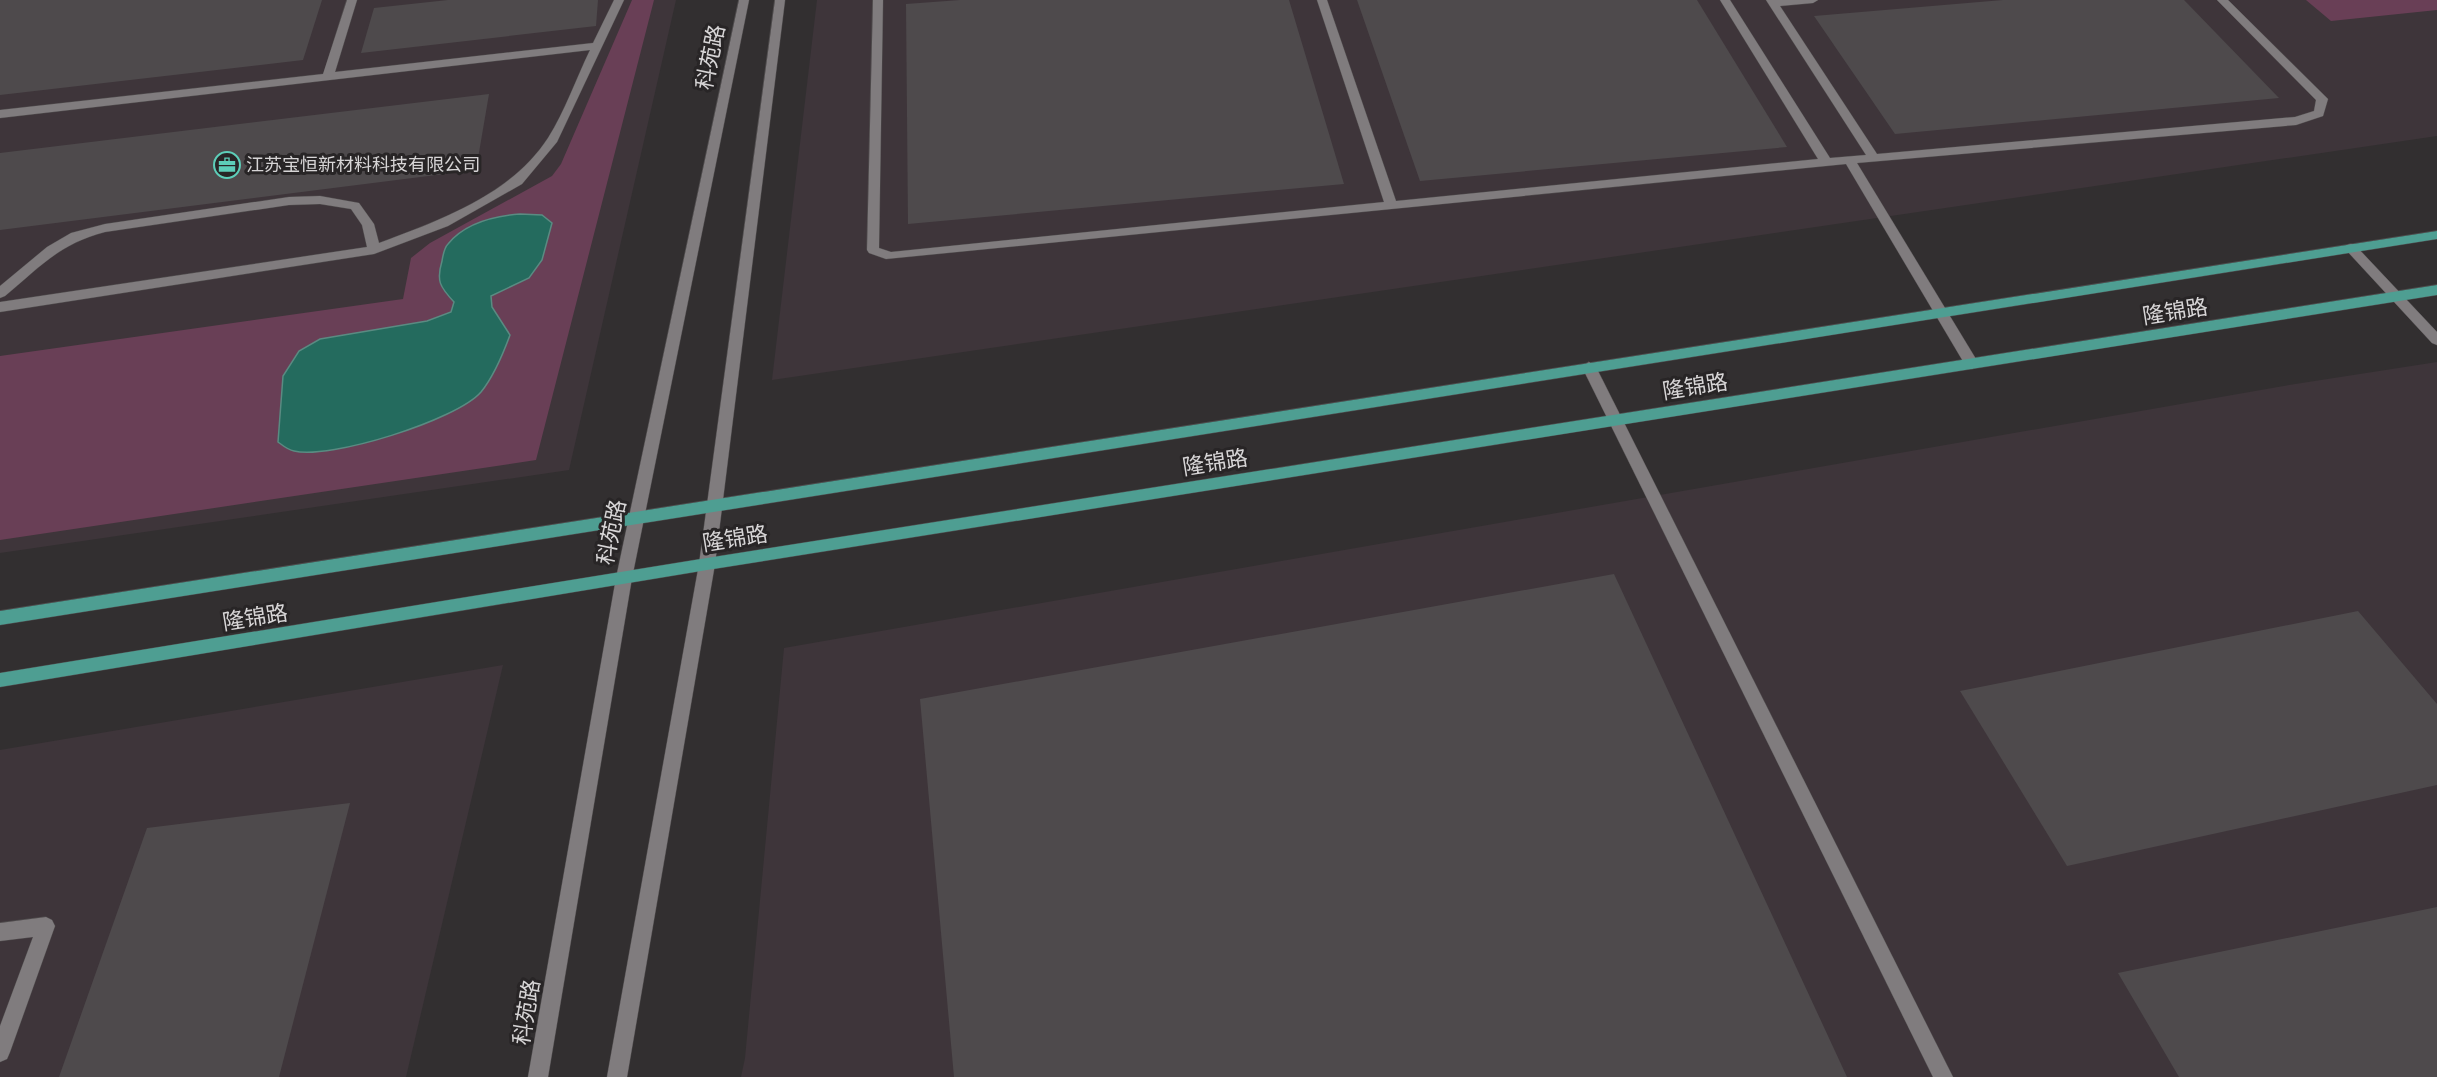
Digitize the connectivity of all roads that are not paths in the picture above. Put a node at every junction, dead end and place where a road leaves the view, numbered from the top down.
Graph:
1 (352, 0) edge
2 (619, 0) edge
3 (744, 0) edge
4 (780, 0) edge
5 (878, 0) edge
6 (1322, 0) edge
7 (1725, 0) edge
8 (1813, 0) edge
9 (2223, 0) edge
10 (1772, 2) edge
11 (597, 46) junction
12 (328, 76) junction
13 (0, 114) edge
14 (1874, 158) junction
15 (1849, 160) junction
16 (1826, 162) junction
17 (1391, 206) junction
18 (2437, 235) edge
19 (2351, 248) junction
20 (374, 249) junction
21 (2437, 290) edge
22 (0, 293) edge
23 (2397, 297) junction
24 (0, 307) edge
25 (1941, 313) junction
26 (2437, 340) edge
27 (1972, 364) junction
28 (1589, 368) junction
29 (1616, 420) junction
30 (715, 504) junction
31 (637, 517) junction
32 (707, 564) junction
33 (624, 578) junction
34 (0, 618) edge
35 (0, 680) edge
36 (0, 932) edge
37 (0, 1052) edge
38 (538, 1077) edge
39 (617, 1077) edge
40 (1943, 1077) edge

1 - 12 street
2 - 11 street
3 - 31 street, 科苑路
4 - 30 street
5 - 17 street
6 - 17 street
7 - 16 street
8 - 10 street
9 - 14 street
10 - 14 street
11 - 12 street
11 - 20 street
12 - 13 street
14 - 15 street
15 - 16 street
15 - 25 street
16 - 17 street
18 - 19 main road, 隆锦路
19 - 23 street
19 - 25 main road, 隆锦路
20 - 22 street
20 - 24 street
21 - 23 main road, 隆锦路
23 - 26 street
23 - 27 main road, 隆锦路
25 - 27 street
25 - 28 main road, 隆锦路
27 - 29 main road, 隆锦路
28 - 29 street
28 - 30 main road, 隆锦路
29 - 32 main road, 隆锦路
29 - 40 street
30 - 31 main road, 隆锦路
30 - 32 street
31 - 33 street, 科苑路
31 - 34 main road, 隆锦路
32 - 33 main road, 隆锦路
32 - 39 street
33 - 35 main road, 隆锦路
33 - 38 street, 科苑路
36 - 37 street

